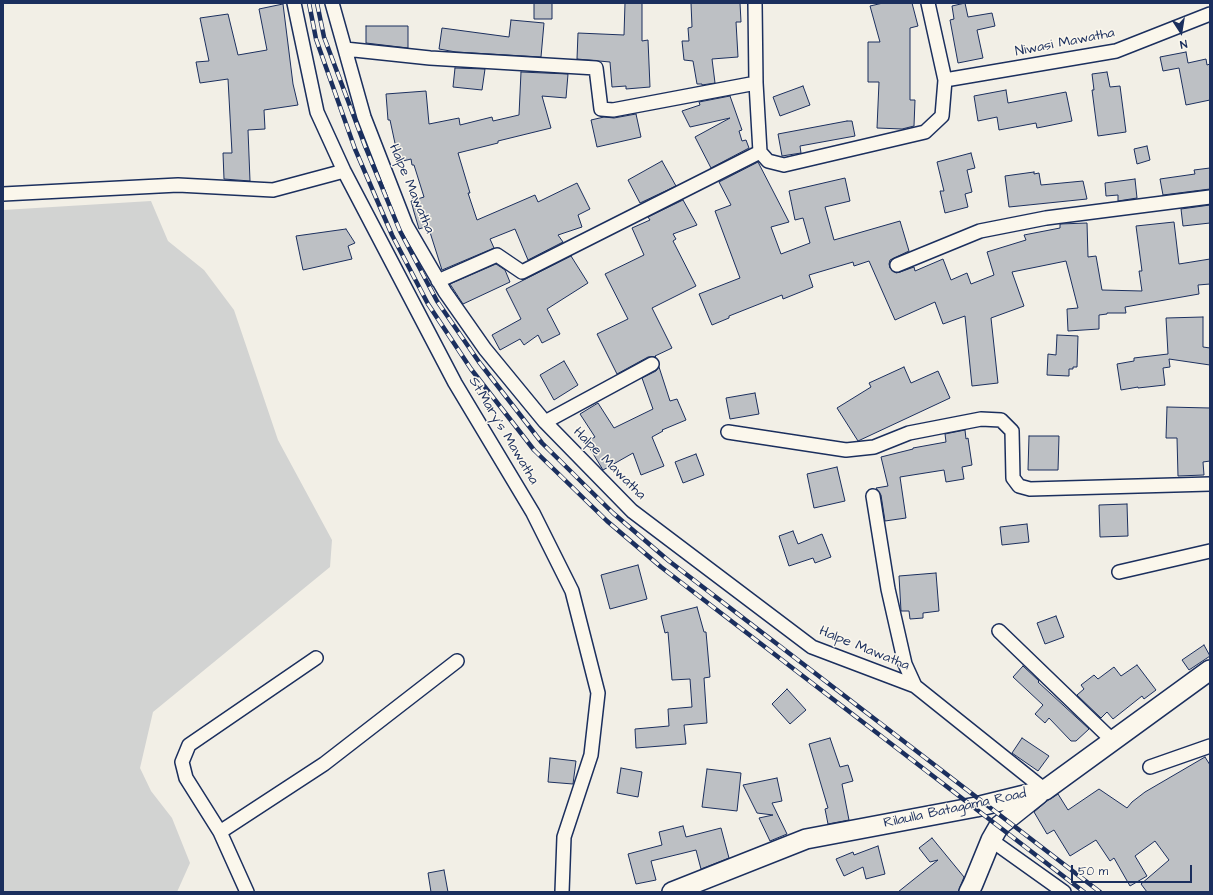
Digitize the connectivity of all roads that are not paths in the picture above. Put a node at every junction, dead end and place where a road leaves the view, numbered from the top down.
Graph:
1 (294, 3) edge
2 (332, 3) edge
3 (756, 3) edge
4 (928, 3) edge
5 (1210, 14) edge
6 (345, 49) junction
7 (945, 80) junction
8 (756, 83) junction
9 (760, 152) junction
10 (344, 172) junction
11 (3, 194) edge
12 (1210, 197) edge
13 (897, 265) dead end
14 (438, 281) junction
15 (652, 364) dead end
16 (545, 422) junction
17 (728, 432) dead end
18 (1210, 484) edge
19 (873, 496) dead end
20 (1210, 550) edge
21 (1119, 572) dead end
22 (999, 631) dead end
23 (316, 658) dead end
24 (457, 661) dead end
25 (1210, 670) edge
26 (915, 686) junction
27 (1112, 740) junction
28 (1210, 746) edge
29 (1150, 768) dead end
30 (1045, 790) junction
31 (220, 832) junction
32 (991, 840) junction
33 (246, 892) edge
34 (562, 892) edge
35 (672, 892) edge
36 (969, 892) edge
37 (1064, 892) edge

1 - 10 street, St.Mary's Mawatha
2 - 6 street, Halpe Mawatha
3 - 8 street
4 - 7 street
5 - 7 street, Niwasi Mawatha
6 - 8 street
6 - 14 street, Halpe Mawatha
7 - 9 street
8 - 9 street
9 - 14 street
10 - 11 street
10 - 34 street, St.Mary's Mawatha
12 - 13 street
14 - 16 street, Halpe Mawatha
15 - 16 street
16 - 26 street, Halpe Mawatha
17 - 18 street
19 - 26 street
20 - 21 street
22 - 27 street
23 - 31 street
24 - 31 street
25 - 27 street, Rilaulla Batagama Road
26 - 30 street, Halpe Mawatha
27 - 30 street, Rilaulla Batagama Road
28 - 29 street
30 - 32 street
30 - 35 street, Rilaulla Batagama Road
31 - 33 street
32 - 36 street
32 - 37 street

